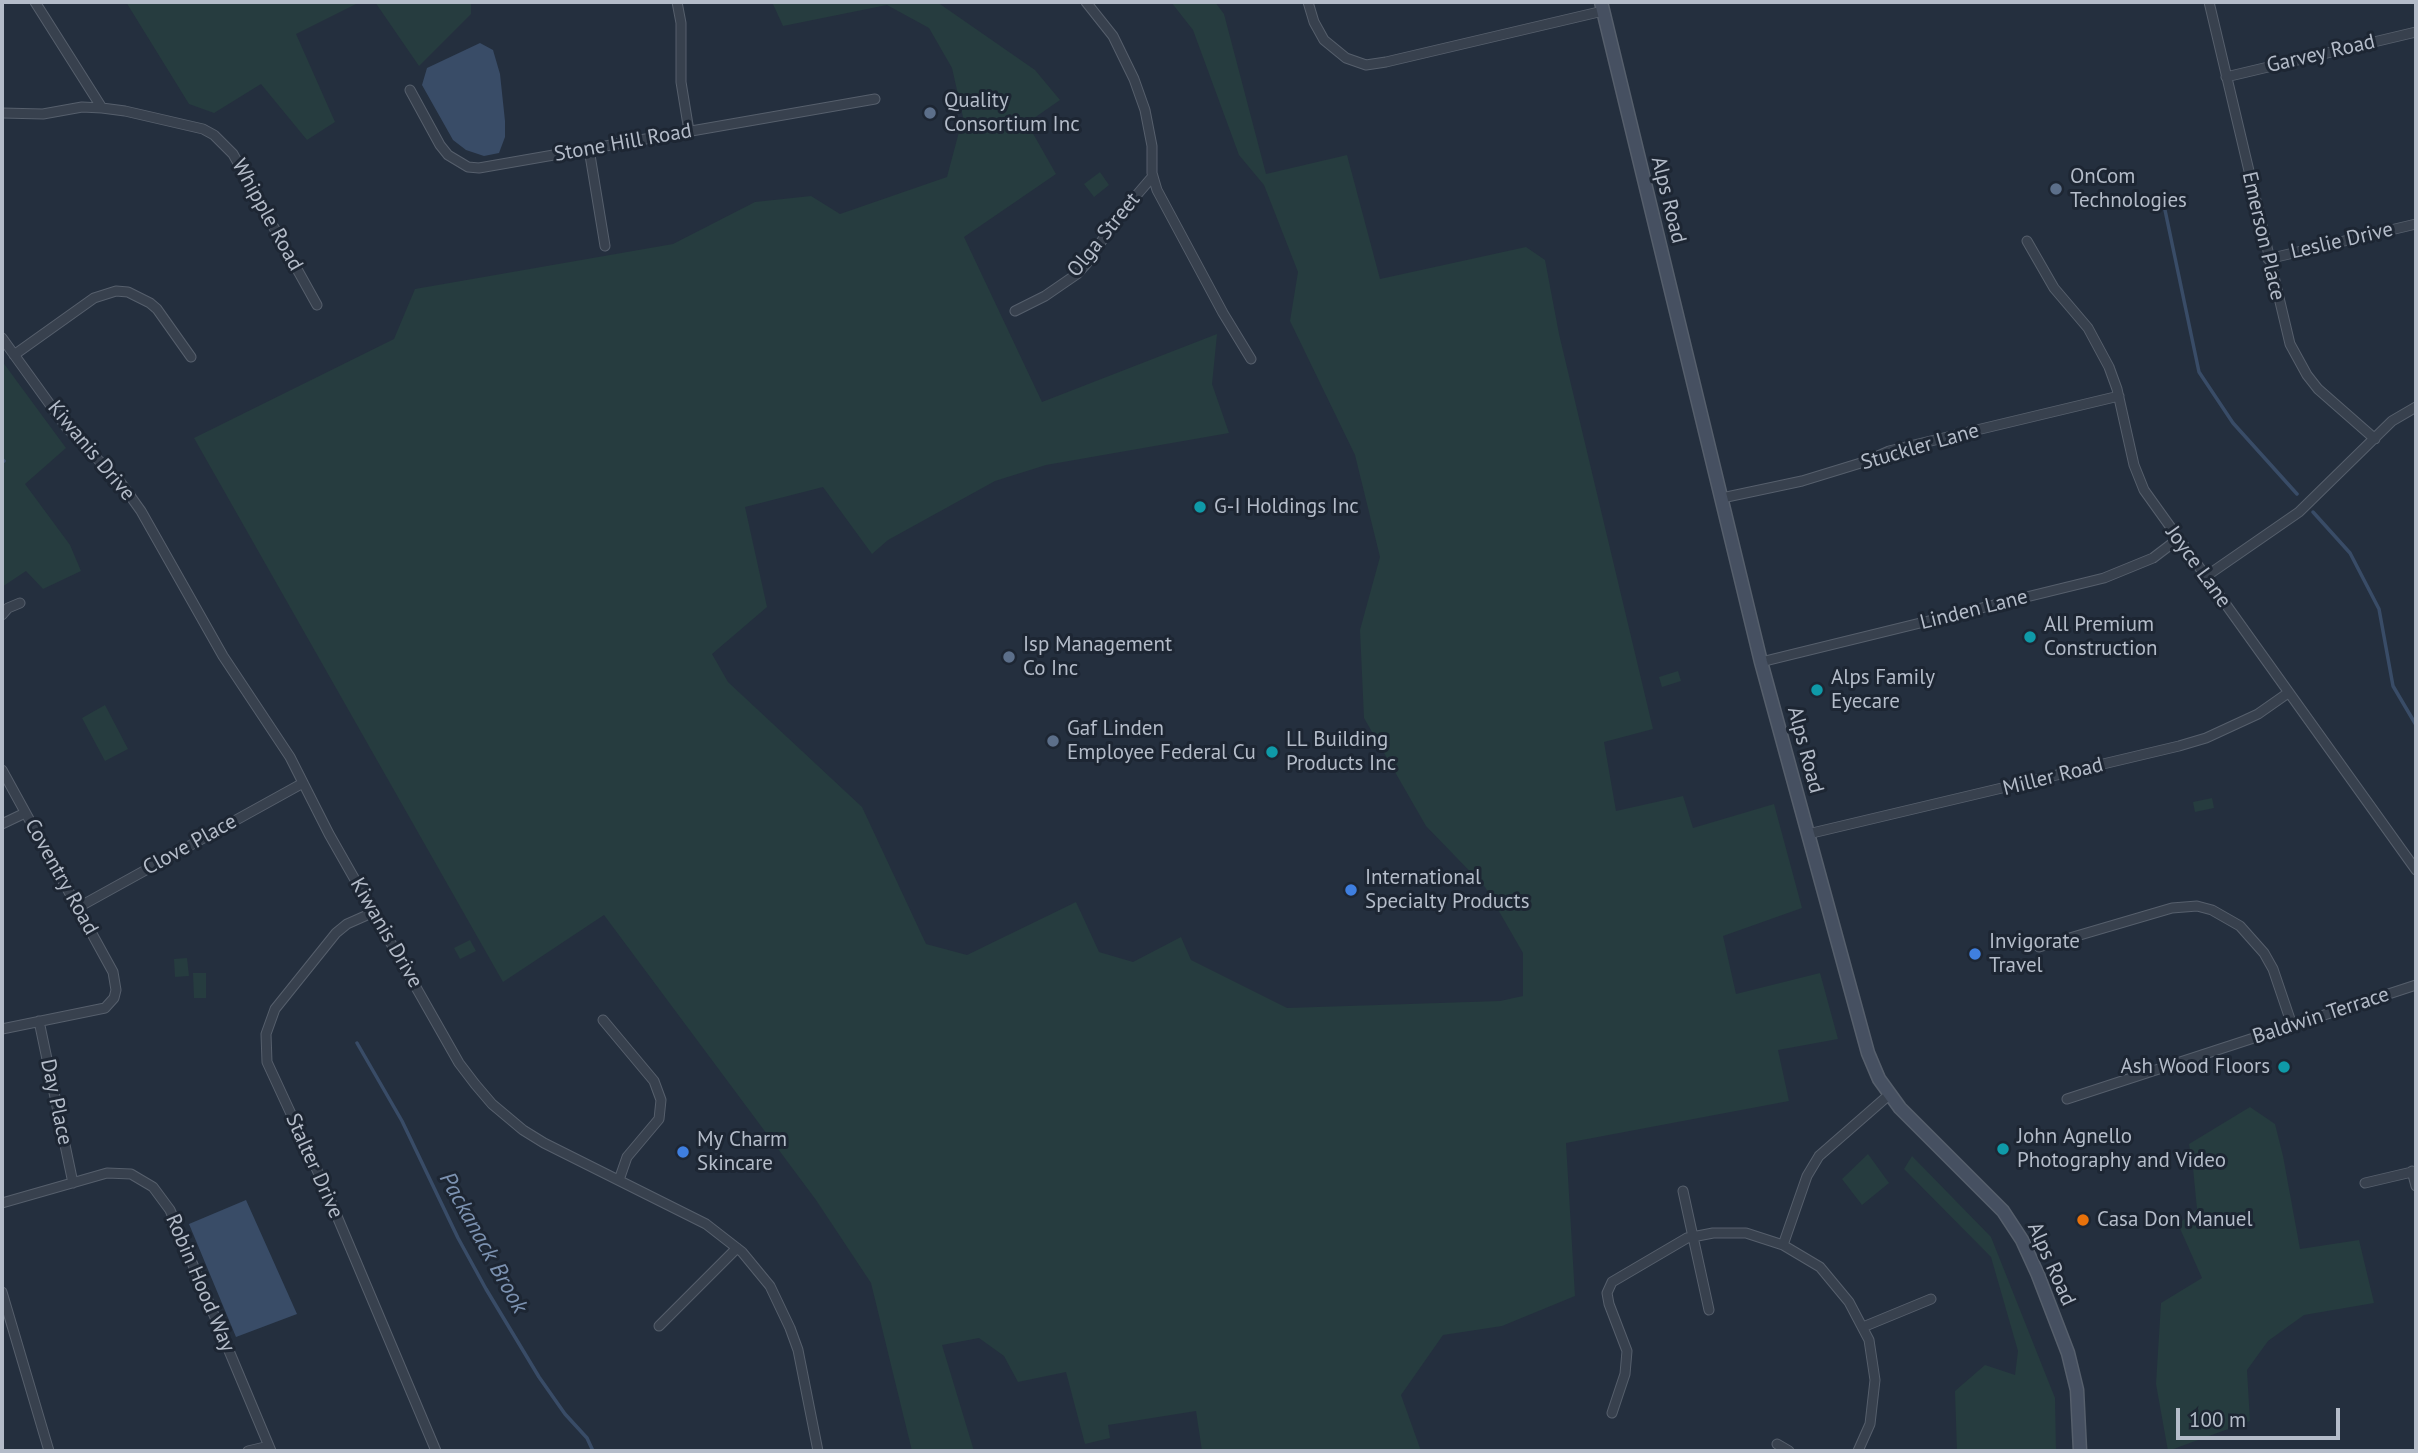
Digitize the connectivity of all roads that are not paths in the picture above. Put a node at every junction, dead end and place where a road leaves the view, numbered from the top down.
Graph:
1 (35, 2) edge
2 (677, 2) edge
3 (1086, 2) edge
4 (1308, 2) edge
5 (2209, 2) edge
6 (1602, 6) edge
7 (2416, 32) edge
8 (2226, 76) junction
9 (410, 90) dead end
10 (875, 99) dead end
11 (102, 108) junction
12 (2, 113) edge
13 (689, 131) junction
14 (589, 149) junction
15 (1153, 176) junction
16 (2416, 224) edge
17 (2027, 241) dead end
18 (605, 246) dead end
19 (2268, 259) junction
20 (317, 305) dead end
21 (1015, 311) dead end
22 (2, 338) edge
23 (14, 355) junction
24 (191, 357) dead end
25 (1251, 359) dead end
26 (2119, 396) junction
27 (2416, 407) edge
28 (2375, 439) junction
29 (1722, 498) junction
30 (2178, 539) junction
31 (2205, 577) junction
32 (20, 603) dead end
33 (2, 615) edge
34 (1761, 662) junction
35 (2288, 693) junction
36 (2, 770) edge
37 (303, 783) junction
38 (25, 813) junction
39 (2, 824) edge
40 (1808, 834) junction
41 (2416, 870) edge
42 (77, 908) junction
43 (374, 912) junction
44 (2039, 947) dead end
45 (2416, 985) edge
46 (603, 1020) dead end
47 (39, 1021) junction
48 (2292, 1025) junction
49 (2, 1029) edge
50 (1890, 1094) junction
51 (2067, 1099) dead end
52 (2414, 1171) edge
53 (619, 1180) junction
54 (2365, 1182) dead end
55 (73, 1183) junction
56 (2416, 1186) edge
57 (1683, 1191) dead end
58 (2, 1203) edge
59 (1693, 1236) junction
60 (1783, 1245) junction
61 (737, 1248) junction
62 (2, 1292) edge
63 (1931, 1299) dead end
64 (1709, 1310) dead end
65 (659, 1326) dead end
66 (1863, 1327) junction
67 (1612, 1413) dead end
68 (1777, 1444) dead end
69 (270, 1449) edge
70 (49, 1451) edge
71 (248, 1451) edge
72 (436, 1451) edge
73 (818, 1451) edge
74 (1789, 1451) edge
75 (1858, 1451) edge
76 (2080, 1451) edge

1 - 11 street
2 - 13 street
3 - 15 street
4 - 6 street
5 - 8 street, Emerson Place
6 - 29 main road, Alps Road
7 - 8 street, Garvey Road
8 - 19 street, Emerson Place
9 - 14 street, Stone Hill Road
10 - 13 street, Stone Hill Road
11 - 12 street, Whipple Road
11 - 20 street, Whipple Road
13 - 14 street, Stone Hill Road
14 - 18 street
15 - 21 street, Olga Street
15 - 25 street
16 - 19 street, Leslie Drive
17 - 26 street, Joyce Lane
19 - 28 street, Emerson Place
22 - 23 street, Kiwanis Drive
23 - 24 street
23 - 37 street, Kiwanis Drive
26 - 29 street, Stuckler Lane
26 - 30 street, Joyce Lane
27 - 28 street
28 - 31 street
29 - 34 main road, Alps Road
30 - 31 street, Joyce Lane
30 - 34 street, Linden Lane
31 - 35 street, Joyce Lane
32 - 33 street
34 - 40 main road, Alps Road
35 - 40 street, Miller Road
35 - 41 street, Joyce Lane
36 - 38 street, Coventry Road
37 - 42 street, Clove Place
37 - 43 street, Kiwanis Drive
38 - 39 street
38 - 42 street, Coventry Road
40 - 50 main road, Alps Road
42 - 47 street, Coventry Road
43 - 53 street, Kiwanis Drive
43 - 72 street, Stalter Drive
44 - 48 street
45 - 48 street, Baldwin Terrace
46 - 53 street
47 - 49 street
47 - 55 street, Day Place
48 - 51 street, Baldwin Terrace
50 - 60 street
50 - 76 main road, Alps Road
52 - 54 street
52 - 56 street
53 - 61 street, Kiwanis Drive
55 - 58 street, Robin Hood Way
55 - 69 street, Robin Hood Way
57 - 59 street
59 - 60 street
59 - 64 street
59 - 67 street
60 - 66 street
61 - 65 street
61 - 73 street, Kiwanis Drive
62 - 70 street
63 - 66 street
66 - 75 street
68 - 74 street
69 - 71 street

